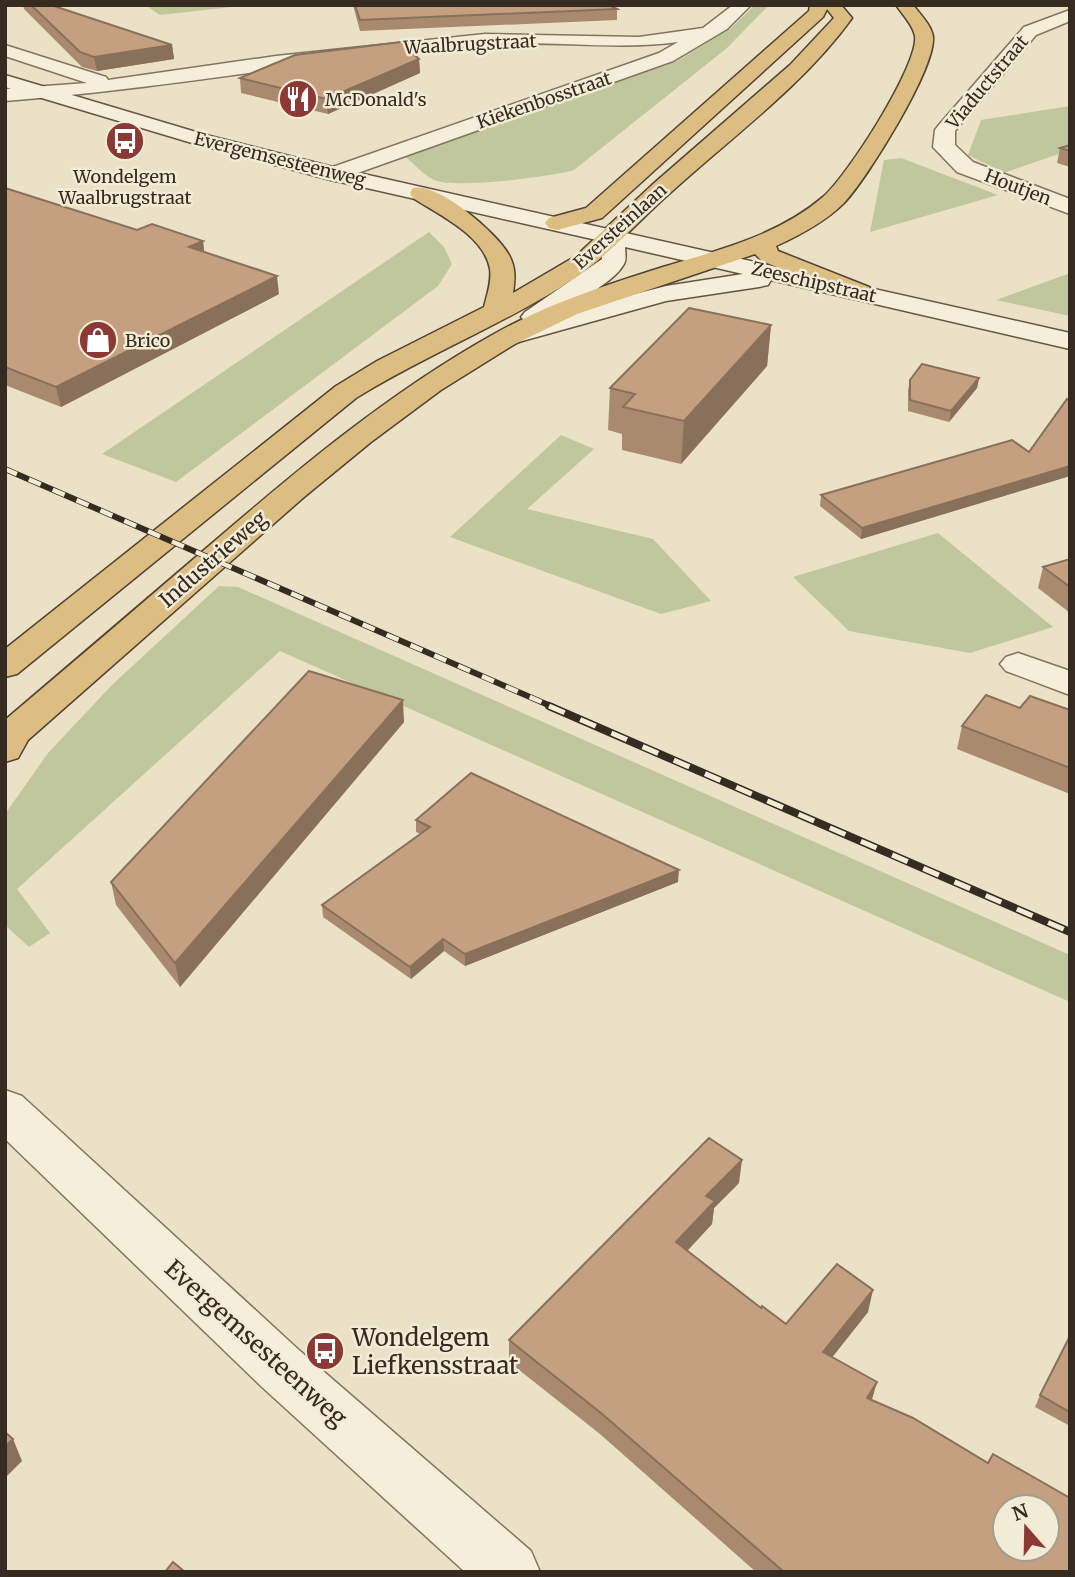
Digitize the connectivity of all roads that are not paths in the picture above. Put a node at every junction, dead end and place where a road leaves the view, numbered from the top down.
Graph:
1 (743, 5) edge
2 (819, 5) edge
3 (832, 5) edge
4 (904, 5) edge
5 (1070, 15) edge
6 (706, 33) junction
7 (5, 50) edge
8 (5, 81) edge
9 (111, 85) junction
10 (39, 93) junction
11 (5, 95) edge
12 (965, 167) joint
13 (335, 174) junction
14 (421, 193) junction
15 (1070, 207) edge
16 (557, 223) junction
17 (612, 236) junction
18 (764, 243) junction
19 (716, 259) junction
20 (810, 281) junction
21 (860, 292) junction
22 (496, 311) junction
23 (506, 338) junction
24 (1070, 341) edge
25 (1018, 664) dead end
26 (5, 667) edge
27 (1070, 684) edge
28 (5, 750) edge
29 (5, 1109) edge
30 (510, 1572) edge

1 - 6 street, Kiekenbosstraat
2 - 16 highway
3 - 17 highway, Eversteinlaan
4 - 18 highway, Industrieweg
5 - 12 street, Viaductstraat
6 - 9 street, Waalbrugstraat
6 - 13 street, Kiekenbosstraat
7 - 9 street, Waalbrugstraat
8 - 10 street, Evergemsesteenweg
9 - 10 street, Waalbrugstraat
10 - 11 street, Waalbrugstraat
10 - 13 street, Evergemsesteenweg
12 - 15 street, Houtjen
13 - 14 street, Evergemsesteenweg
14 - 16 street, Evergemsesteenweg
14 - 22 highway
16 - 17 street, Zeeschipstraat
17 - 19 street, Zeeschipstraat
17 - 22 highway, Eversteinlaan
17 - 23 street
18 - 19 highway, Industrieweg
18 - 21 highway
19 - 20 street, Zeeschipstraat
19 - 23 highway, Industrieweg
20 - 21 street, Zeeschipstraat
20 - 23 street
21 - 24 street, Zeeschipstraat
22 - 26 highway, Eversteinlaan
23 - 28 highway, Industrieweg
25 - 27 street
29 - 30 street, Evergemsesteenweg

